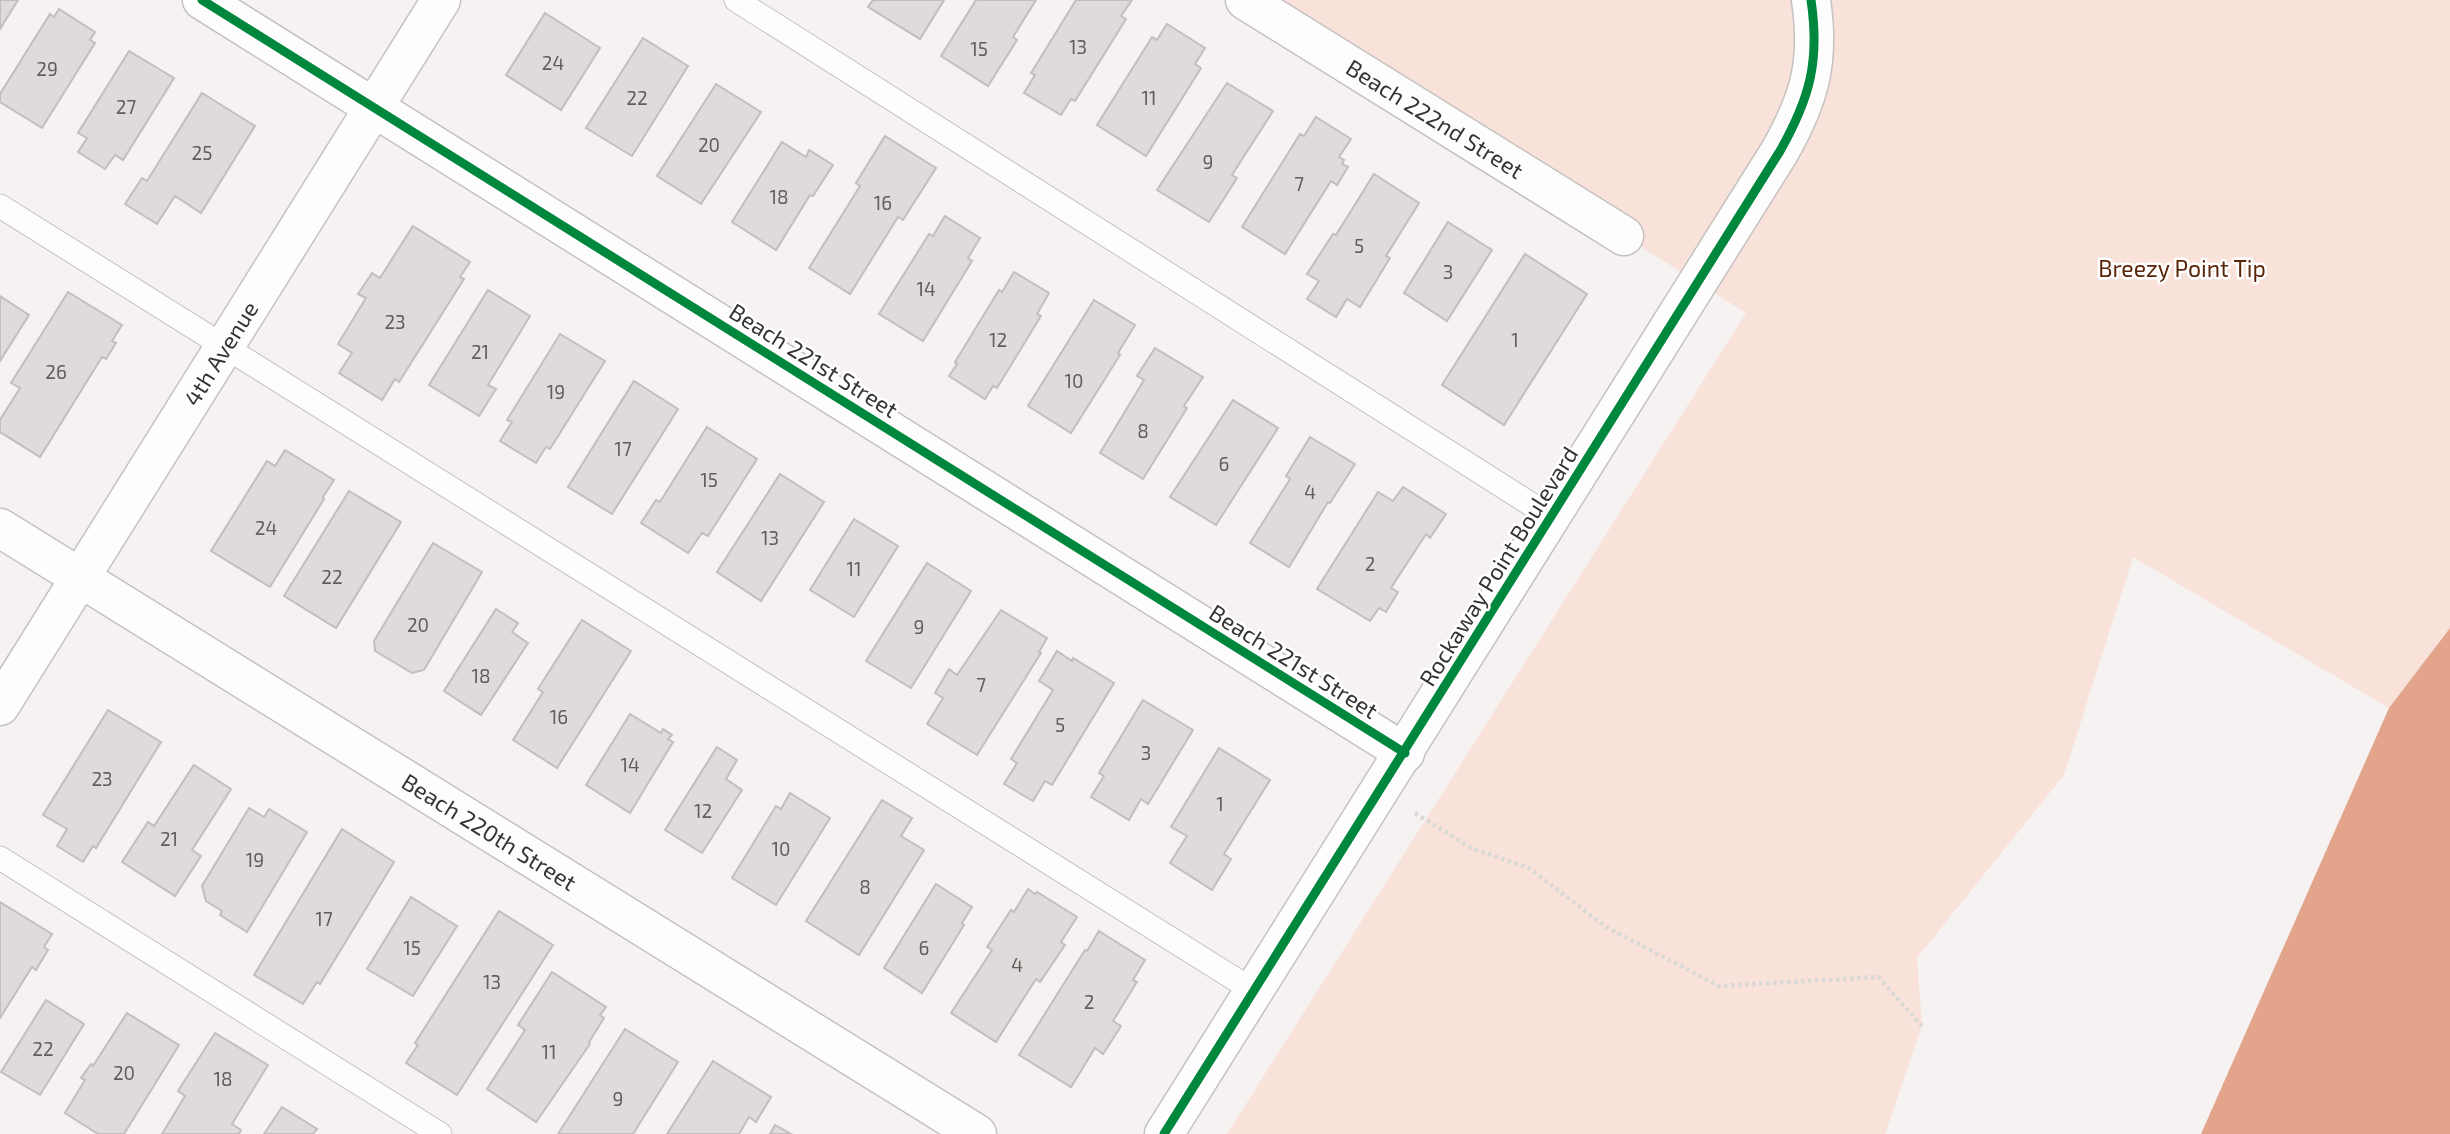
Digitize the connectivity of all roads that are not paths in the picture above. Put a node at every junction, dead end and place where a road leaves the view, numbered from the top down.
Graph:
1 (202, 0) edge
2 (441, 0) edge
3 (736, 0) edge
4 (1245, 0) edge
5 (1811, 0) edge
6 (373, 107) junction
7 (0, 206) edge
8 (1624, 236) dead end
9 (223, 346) junction
10 (1551, 517) junction
11 (0, 528) edge
12 (81, 579) junction
13 (0, 706) edge
14 (1405, 753) junction
15 (0, 858) edge
16 (1254, 991) junction
17 (440, 1134) edge
18 (977, 1134) edge
19 (1164, 1134) edge

1 - 6 street, Beach 221st Street
2 - 6 street, 4th Avenue
3 - 10 lane
4 - 8 street, Beach 222nd Street
5 - 10 street, Rockaway Point Boulevard
6 - 9 street, 4th Avenue
6 - 14 street, Beach 221st Street
7 - 9 lane
9 - 12 street, 4th Avenue
9 - 16 lane
10 - 14 street, Rockaway Point Boulevard
11 - 12 street, Beach 220th Street
12 - 13 street, 4th Avenue
12 - 18 street, Beach 220th Street
14 - 16 street, Rockaway Point Boulevard
15 - 17 lane
16 - 19 street, Rockaway Point Boulevard

